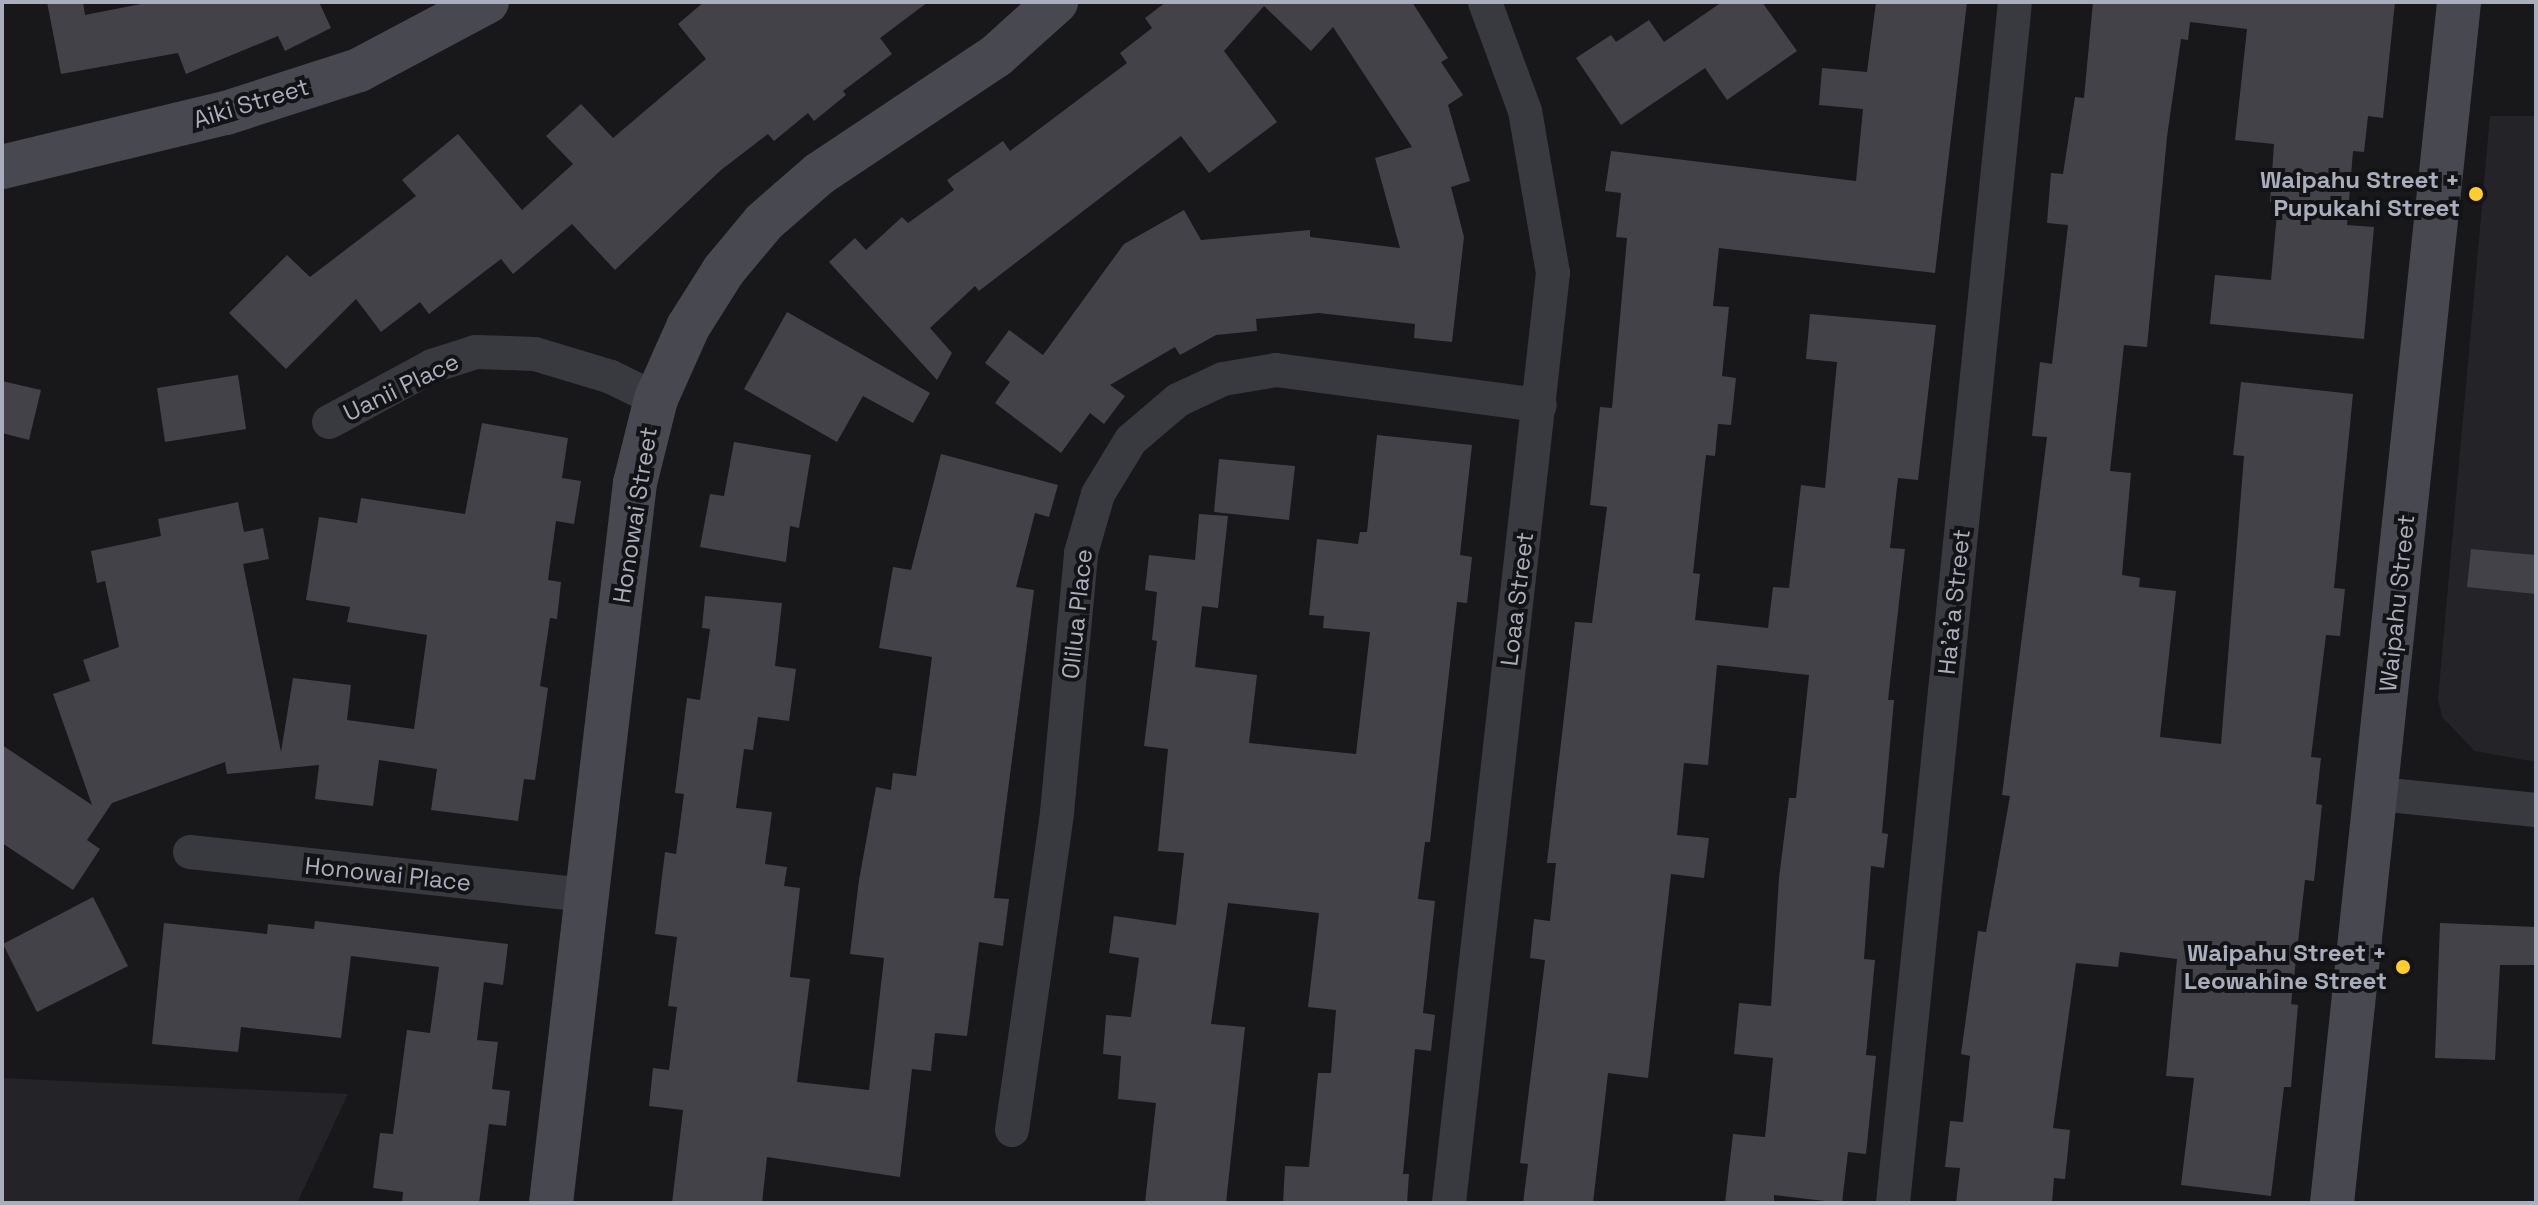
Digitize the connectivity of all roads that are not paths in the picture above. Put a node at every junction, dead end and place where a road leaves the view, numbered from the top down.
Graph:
1 (487, 2) edge
2 (1056, 2) edge
3 (2015, 2) edge
4 (2459, 2) edge
5 (1492, 5) edge
6 (2, 167) edge
7 (656, 399) junction
8 (1540, 405) junction
9 (329, 422) dead end
10 (2379, 794) junction
11 (2536, 810) edge
12 (190, 852) dead end
13 (586, 895) junction
14 (1012, 1130) dead end
15 (551, 1203) edge
16 (1449, 1203) edge
17 (1893, 1203) edge
18 (2332, 1203) edge

1 - 6 street, Aiki Street
2 - 7 street, Honowai Street
3 - 17 street, Ha'a'a Street
4 - 10 street, Waipahu Street
5 - 8 street, Loaa Street
7 - 9 street, Uanii Place
7 - 13 street, Honowai Street
8 - 14 street, Olilua Place
8 - 16 street, Loaa Street
10 - 11 street
10 - 18 street, Waipahu Street
12 - 13 street, Honowai Place
13 - 15 street, Honowai Street

